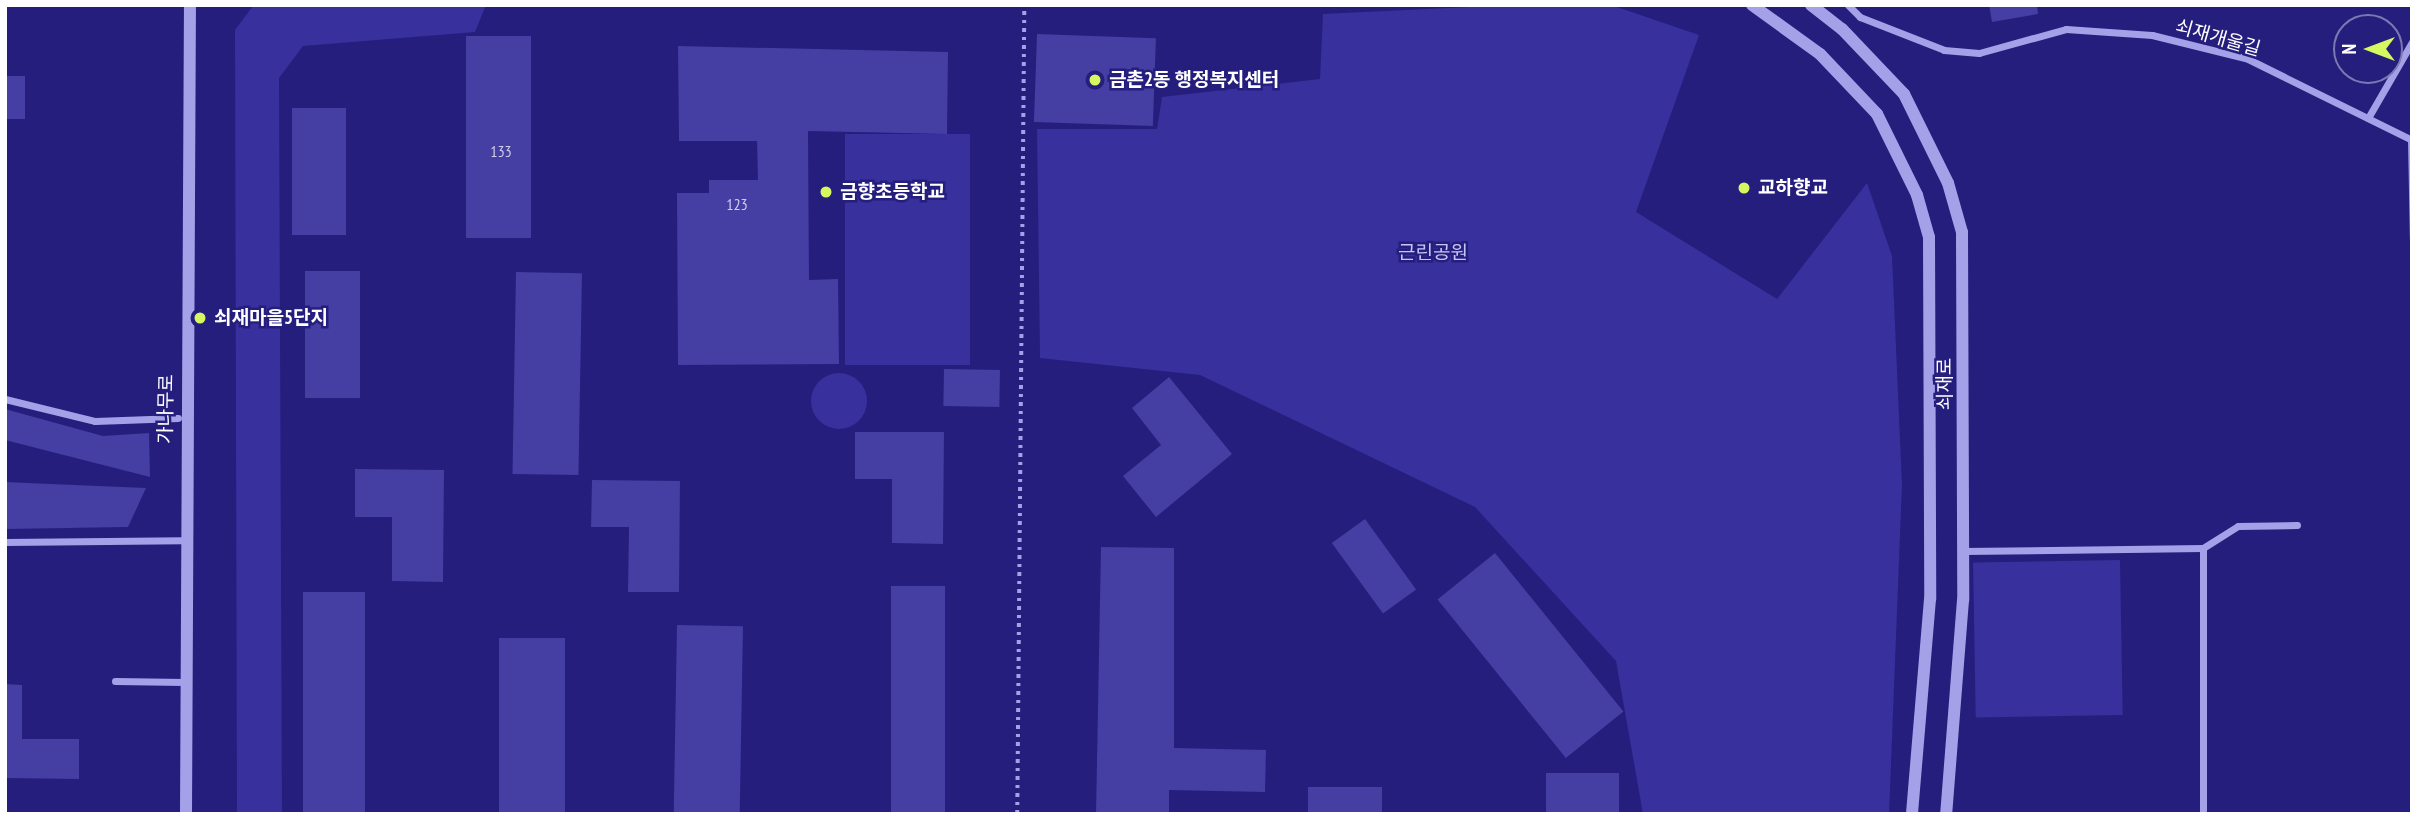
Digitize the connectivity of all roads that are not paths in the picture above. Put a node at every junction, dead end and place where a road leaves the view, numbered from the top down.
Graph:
1 (190, 5) edge
2 (1752, 5) edge
3 (1811, 5) edge
4 (1848, 5) edge
5 (2412, 42) edge
6 (2368, 118) junction
7 (2410, 139) joint
8 (2412, 239) edge
9 (5, 399) edge
10 (178, 418) dead end
11 (2297, 525) dead end
12 (183, 540) junction
13 (5, 542) edge
14 (2203, 548) junction
15 (1963, 551) junction
16 (115, 681) dead end
17 (184, 682) junction
18 (186, 814) edge
19 (1913, 814) edge
20 (1946, 814) edge
21 (2203, 814) edge

1 - 12 street, 가나무로
2 - 19 street
3 - 15 street, 쇠재로
4 - 6 street, 쇠재개울길
5 - 6 street
6 - 7 street, 쇠재개울길
7 - 8 lane
9 - 10 street
11 - 14 street
12 - 13 street
12 - 17 street, 가나무로
14 - 15 street
14 - 21 street
15 - 20 street, 쇠재로
16 - 17 street
17 - 18 street, 가나무로

